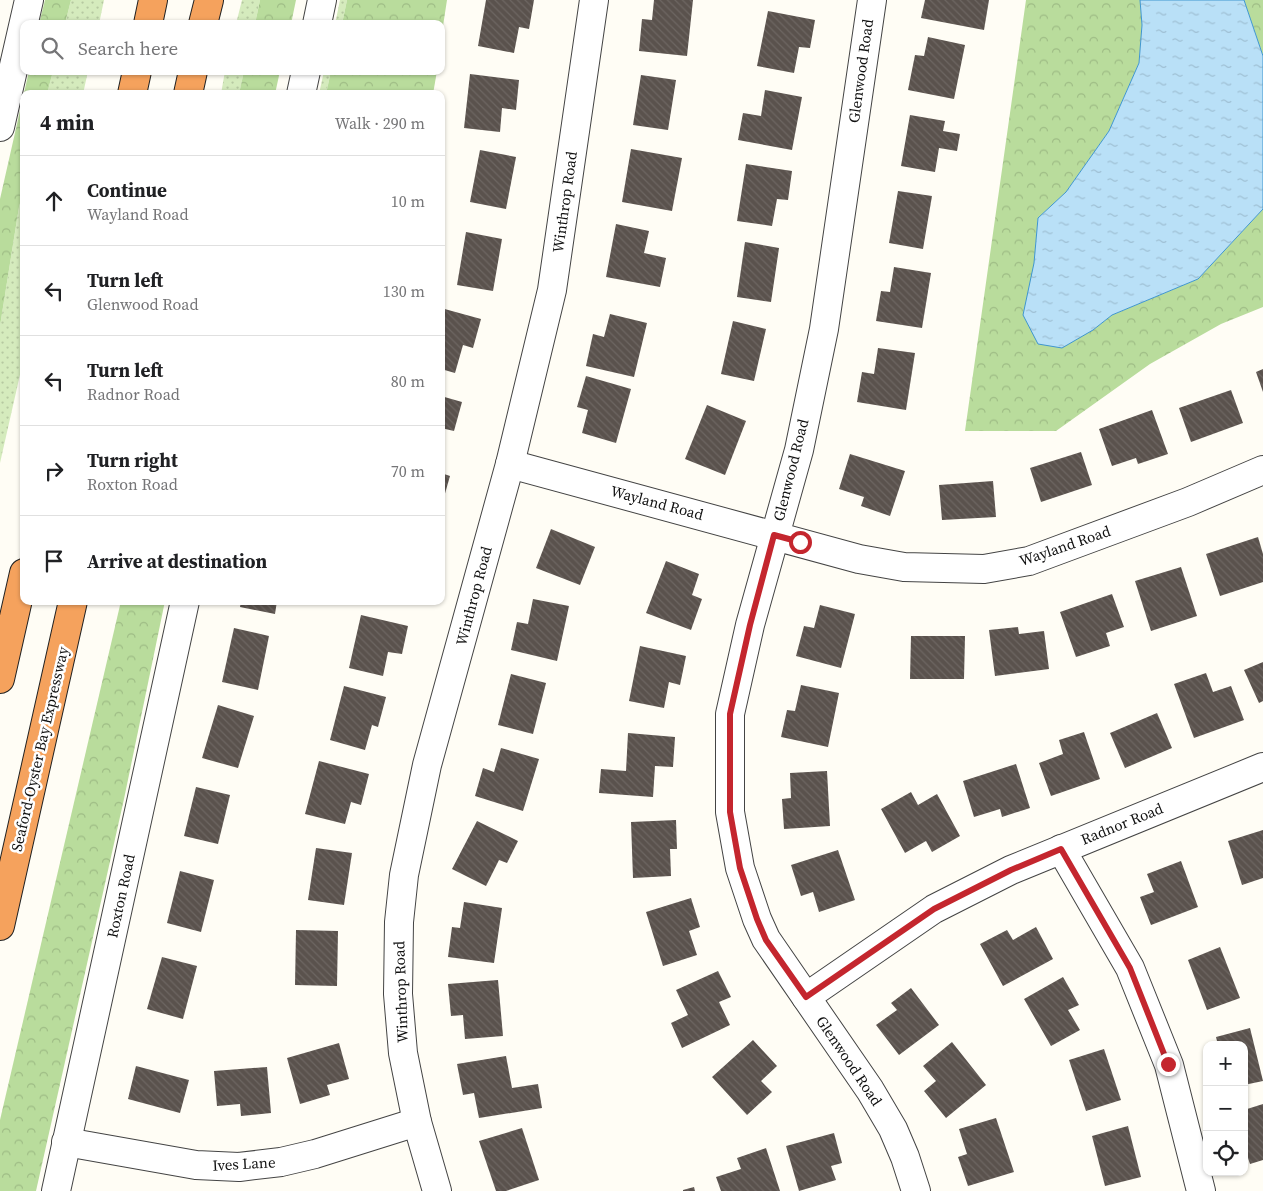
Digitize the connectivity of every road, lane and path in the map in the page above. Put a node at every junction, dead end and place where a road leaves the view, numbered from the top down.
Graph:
1 (29, 0) edge
2 (153, 0) edge
3 (209, 0) edge
4 (322, 0) edge
5 (594, 0) edge
6 (872, 0) edge
7 (24, 20) edge
8 (149, 20) edge
9 (204, 20) edge
10 (318, 20) edge
11 (20, 39) edge
12 (136, 75) edge
13 (192, 75) edge
14 (305, 75) edge
15 (133, 90) edge
16 (189, 90) edge
17 (303, 90) edge
18 (0, 127) edge
19 (510, 464) junction
20 (1263, 470) edge
21 (774, 535) junction
22 (20, 591) edge
23 (72, 605) edge
24 (184, 605) edge
25 (0, 679) edge
26 (1263, 767) edge
27 (1061, 849) junction
28 (0, 926) edge
29 (806, 997) junction
30 (417, 1122) junction
31 (66, 1142) junction
32 (56, 1191) edge
33 (438, 1191) edge
34 (916, 1191) edge
35 (1201, 1191) edge

1 - 7 street
2 - 8 highway
3 - 9 highway
4 - 10 street
5 - 19 street, Winthrop Road
6 - 21 street, Glenwood Road
11 - 18 street
12 - 15 highway
13 - 16 highway
14 - 17 street
19 - 21 street, Wayland Road
19 - 30 street, Winthrop Road
20 - 21 street, Wayland Road
21 - 29 street, Glenwood Road
22 - 25 highway
23 - 28 highway, Seaford-Oyster Bay Expressway
24 - 31 street, Roxton Road
26 - 27 street, Radnor Road
27 - 29 street, Radnor Road
27 - 35 street
29 - 34 street, Glenwood Road
30 - 31 street, Ives Lane
30 - 33 street, Winthrop Road
31 - 32 street, Roxton Road

